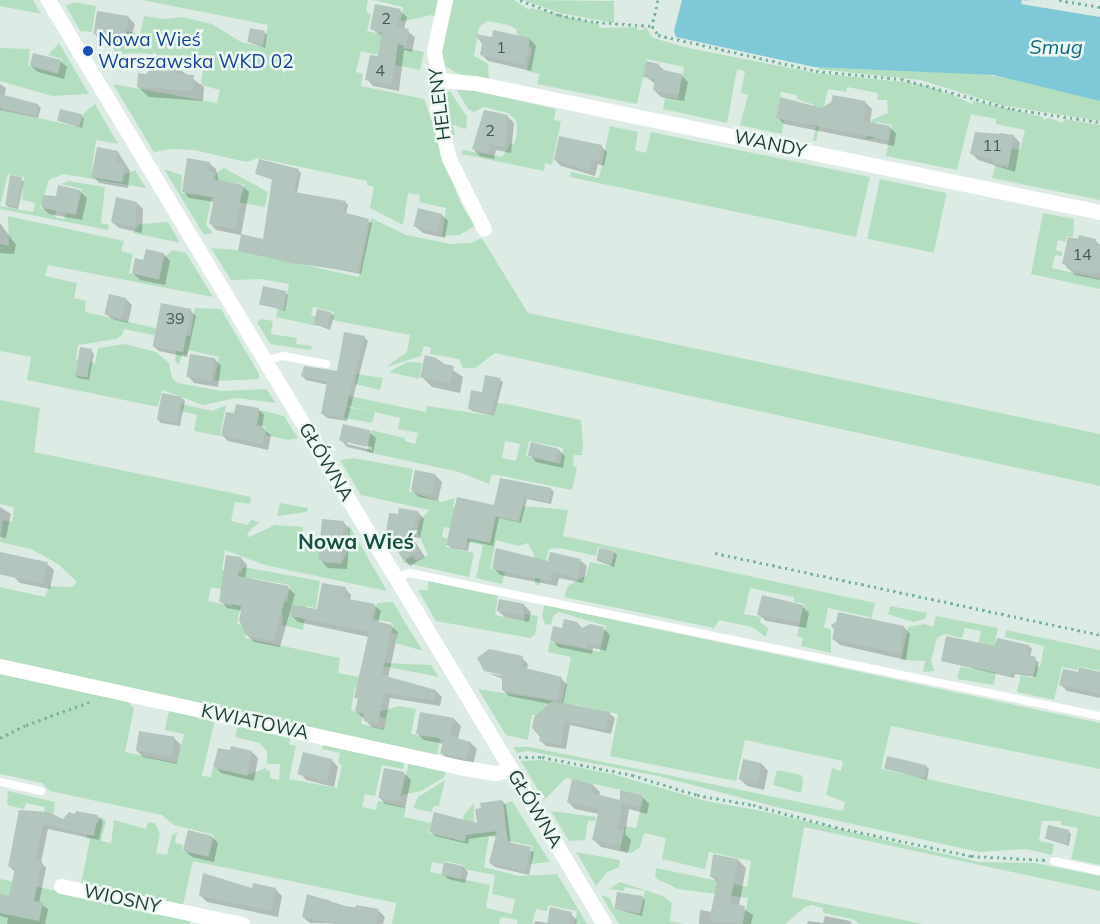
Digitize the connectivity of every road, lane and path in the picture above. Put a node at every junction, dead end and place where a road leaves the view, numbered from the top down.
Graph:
1 (48, 0) edge
2 (445, 0) edge
3 (520, 0) edge
4 (658, 0) edge
5 (1059, 0) edge
6 (1100, 7) edge
7 (652, 26) junction
8 (440, 80) junction
9 (1100, 122) edge
10 (1100, 212) edge
11 (484, 229) dead end
12 (265, 361) junction
13 (326, 364) dead end
14 (715, 553) dead end
15 (396, 577) junction
16 (1100, 635) edge
17 (0, 666) edge
18 (98, 688) junction
19 (1100, 716) edge
20 (0, 738) edge
21 (509, 766) junction
22 (0, 782) edge
23 (41, 791) dead end
24 (1054, 861) joint
25 (1100, 871) edge
26 (61, 886) dead end
27 (242, 924) edge
28 (604, 924) edge

1 - 12 street, GŁÓWNA
2 - 8 street, HELENY
3 - 7 path
4 - 7 path
5 - 6 path
7 - 9 path
8 - 10 street, WANDY
8 - 11 street, HELENY
12 - 13 lane
12 - 15 street, GŁÓWNA
14 - 16 path
15 - 19 lane
15 - 21 street, GŁÓWNA
17 - 18 street, KWIATOWA
18 - 20 path
18 - 21 street, KWIATOWA
21 - 24 path
21 - 28 street, GŁÓWNA
22 - 23 lane
24 - 25 lane
26 - 27 street, WIOSNY

